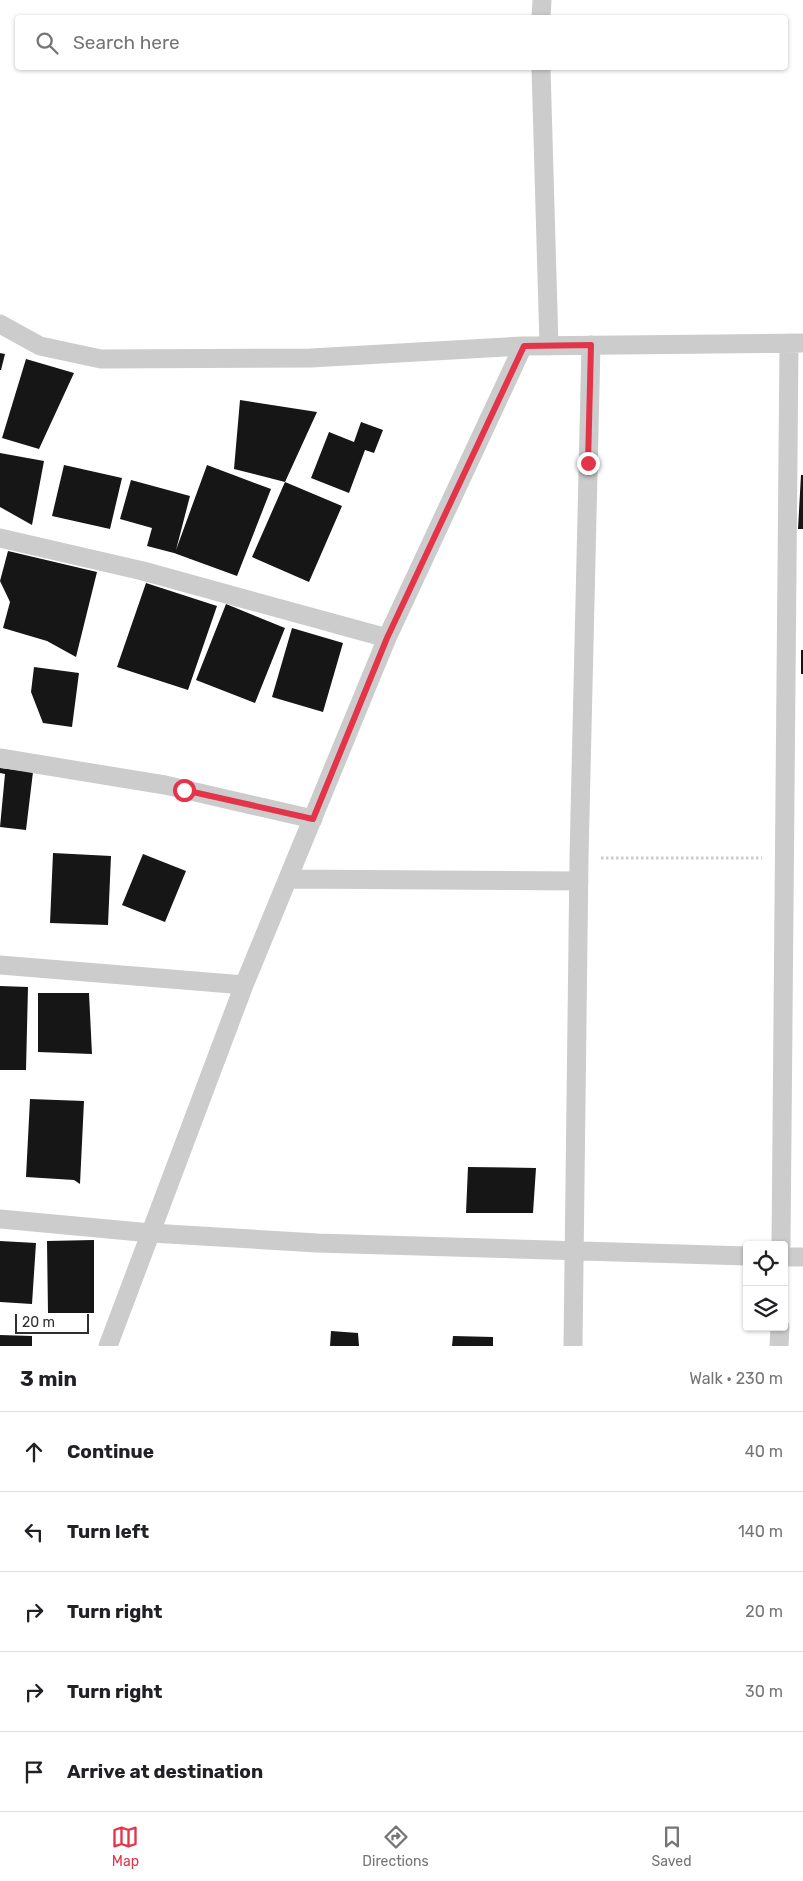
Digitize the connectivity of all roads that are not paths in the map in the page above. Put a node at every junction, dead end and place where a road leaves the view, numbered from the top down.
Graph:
1 (542, 0) edge
2 (541, 15) edge
3 (541, 70) edge
4 (0, 324) edge
5 (796, 343) edge
6 (591, 345) junction
7 (524, 346) junction
8 (549, 346) junction
9 (0, 538) edge
10 (387, 638) junction
11 (0, 758) edge
12 (313, 819) junction
13 (794, 858) edge
14 (288, 880) junction
15 (579, 881) junction
16 (0, 966) edge
17 (244, 985) junction
18 (0, 1219) edge
19 (151, 1233) junction
20 (781, 1241) edge
21 (576, 1251) junction
22 (743, 1256) edge
23 (788, 1257) edge
24 (803, 1257) edge
25 (780, 1331) edge
26 (108, 1346) edge
27 (574, 1346) edge
28 (779, 1346) edge

1 - 2 street
3 - 8 street
4 - 7 street
5 - 6 street
5 - 13 street
6 - 8 street
6 - 15 street
7 - 8 street
7 - 10 street
9 - 10 street
10 - 12 street
11 - 12 street
12 - 14 street
13 - 20 street
14 - 15 street
14 - 17 street
15 - 21 street
16 - 17 street
17 - 19 street
18 - 19 street
19 - 21 street
19 - 26 street
21 - 22 street
21 - 27 street
23 - 24 street
25 - 28 street

